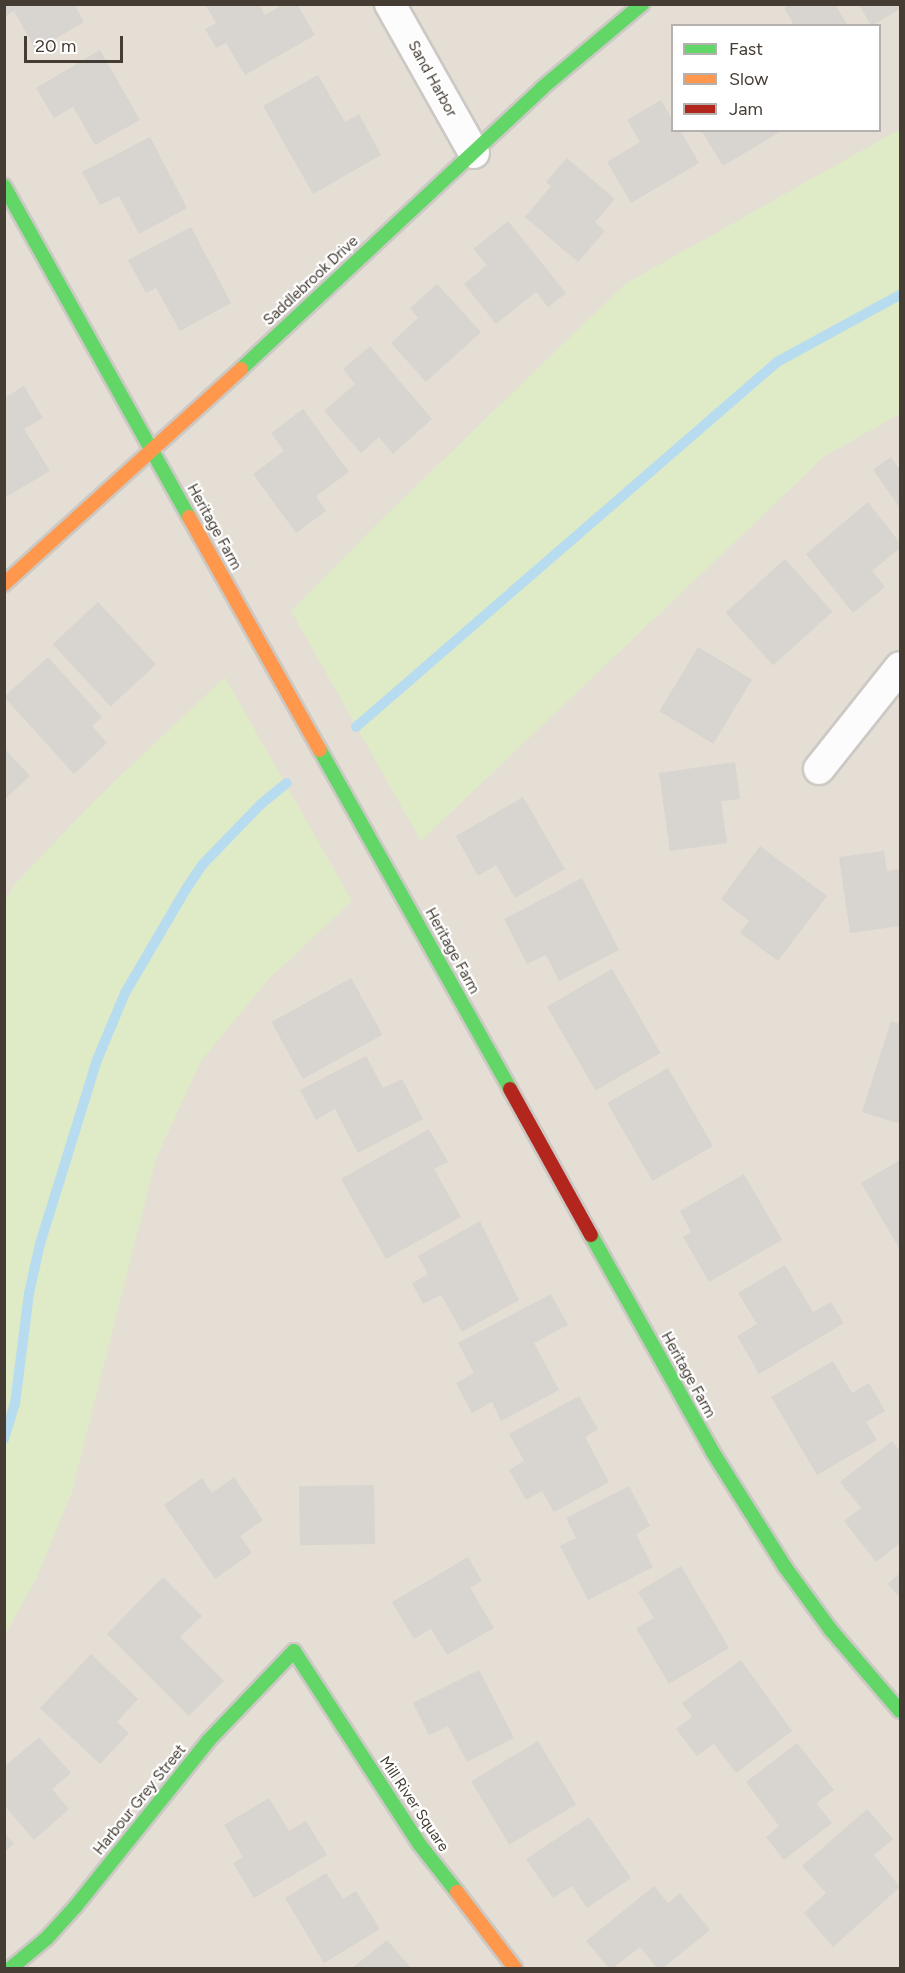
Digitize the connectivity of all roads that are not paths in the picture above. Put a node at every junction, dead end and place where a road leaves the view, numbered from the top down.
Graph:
1 (390, 4) edge
2 (642, 4) edge
3 (474, 153) junction
4 (4, 186) edge
5 (153, 450) junction
6 (4, 584) edge
7 (900, 667) edge
8 (819, 770) dead end
9 (294, 1651) joint
10 (900, 1711) edge
11 (11, 1968) edge
12 (515, 1968) edge

1 - 3 street, Sand Harbor
2 - 3 street, Saddlebrook Drive
3 - 5 street, Saddlebrook Drive
4 - 5 street, Heritage Farm
5 - 6 street, Saddlebrook Drive
5 - 10 street, Heritage Farm
7 - 8 street
9 - 11 street, Harbour Grey Street
9 - 12 street, Mill River Square

